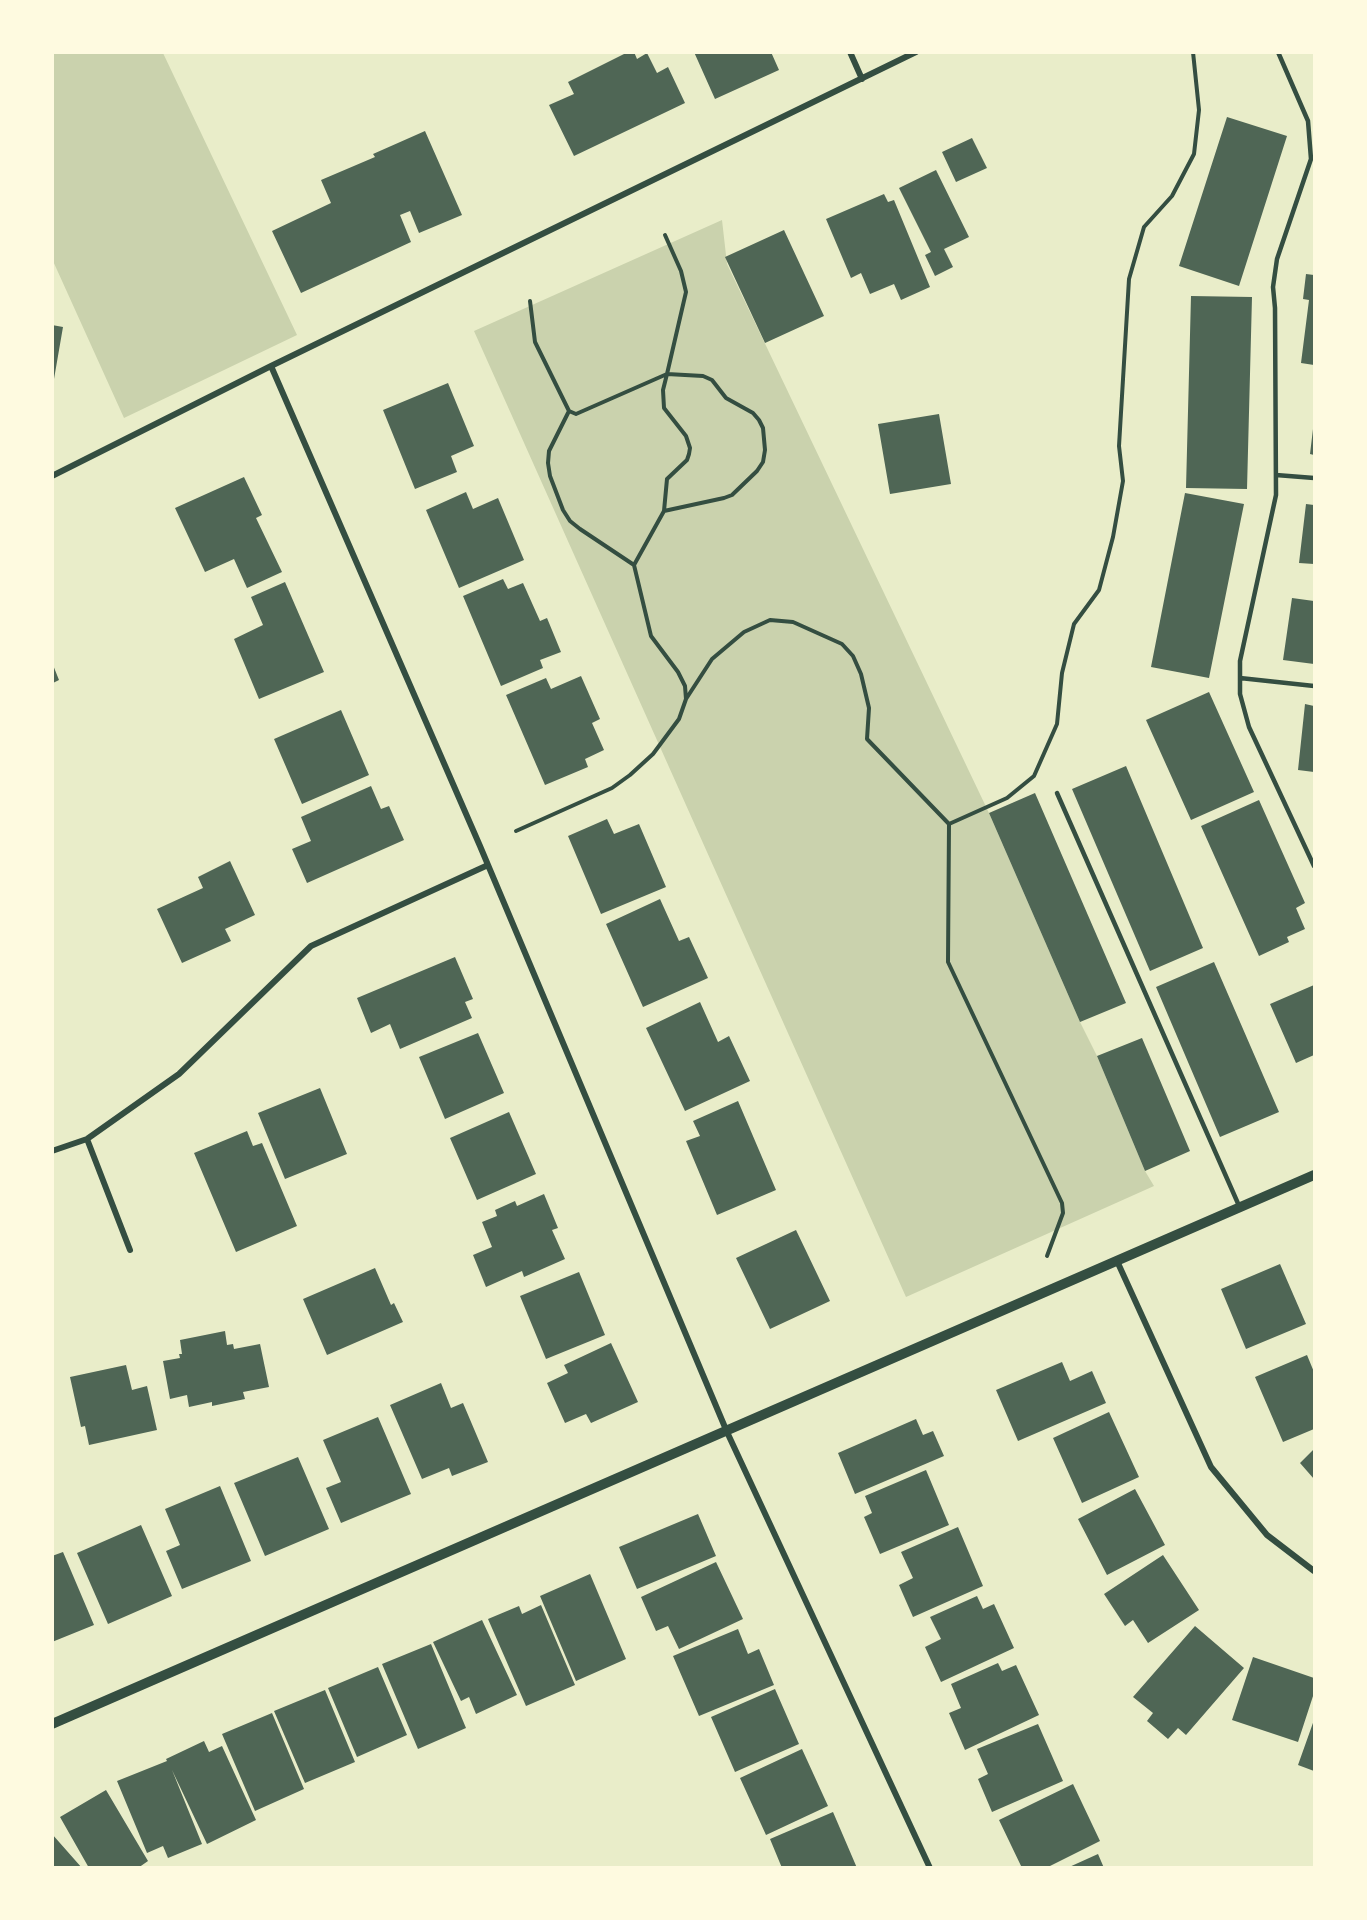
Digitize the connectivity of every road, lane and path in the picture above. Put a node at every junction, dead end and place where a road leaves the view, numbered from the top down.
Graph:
1 (850, 52) edge
2 (916, 52) edge
3 (1193, 52) edge
4 (1278, 52) edge
5 (862, 79) junction
6 (665, 235) dead end
7 (530, 301) dead end
8 (271, 366) junction
9 (668, 374) junction
10 (569, 411) junction
11 (1276, 474) junction
12 (52, 476) edge
13 (1314, 478) edge
14 (664, 511) junction
15 (634, 565) junction
16 (1240, 678) junction
17 (1314, 686) edge
18 (686, 699) junction
19 (1057, 793) dead end
20 (949, 824) junction
21 (516, 831) dead end
22 (488, 866) junction
23 (1314, 866) edge
24 (87, 1139) junction
25 (52, 1151) edge
26 (1314, 1175) edge
27 (1240, 1208) junction
28 (130, 1250) dead end
29 (1047, 1256) dead end
30 (1117, 1261) junction
31 (728, 1432) junction
32 (1314, 1571) edge
33 (52, 1724) edge
34 (930, 1868) edge

1 - 5 street
2 - 5 street
3 - 20 path
4 - 11 lane
5 - 8 street
6 - 9 path
7 - 10 path
8 - 12 street
8 - 22 street
9 - 10 path
9 - 14 path
9 - 14 path
10 - 15 path
11 - 13 lane
11 - 16 lane
14 - 15 path
15 - 18 path
16 - 17 lane
16 - 23 lane
18 - 20 path
18 - 21 path
19 - 27 lane
20 - 29 path
22 - 24 street
22 - 31 street
24 - 25 street
24 - 28 street
26 - 27 street
27 - 30 street
30 - 31 street
30 - 32 street
31 - 33 street
31 - 34 street

